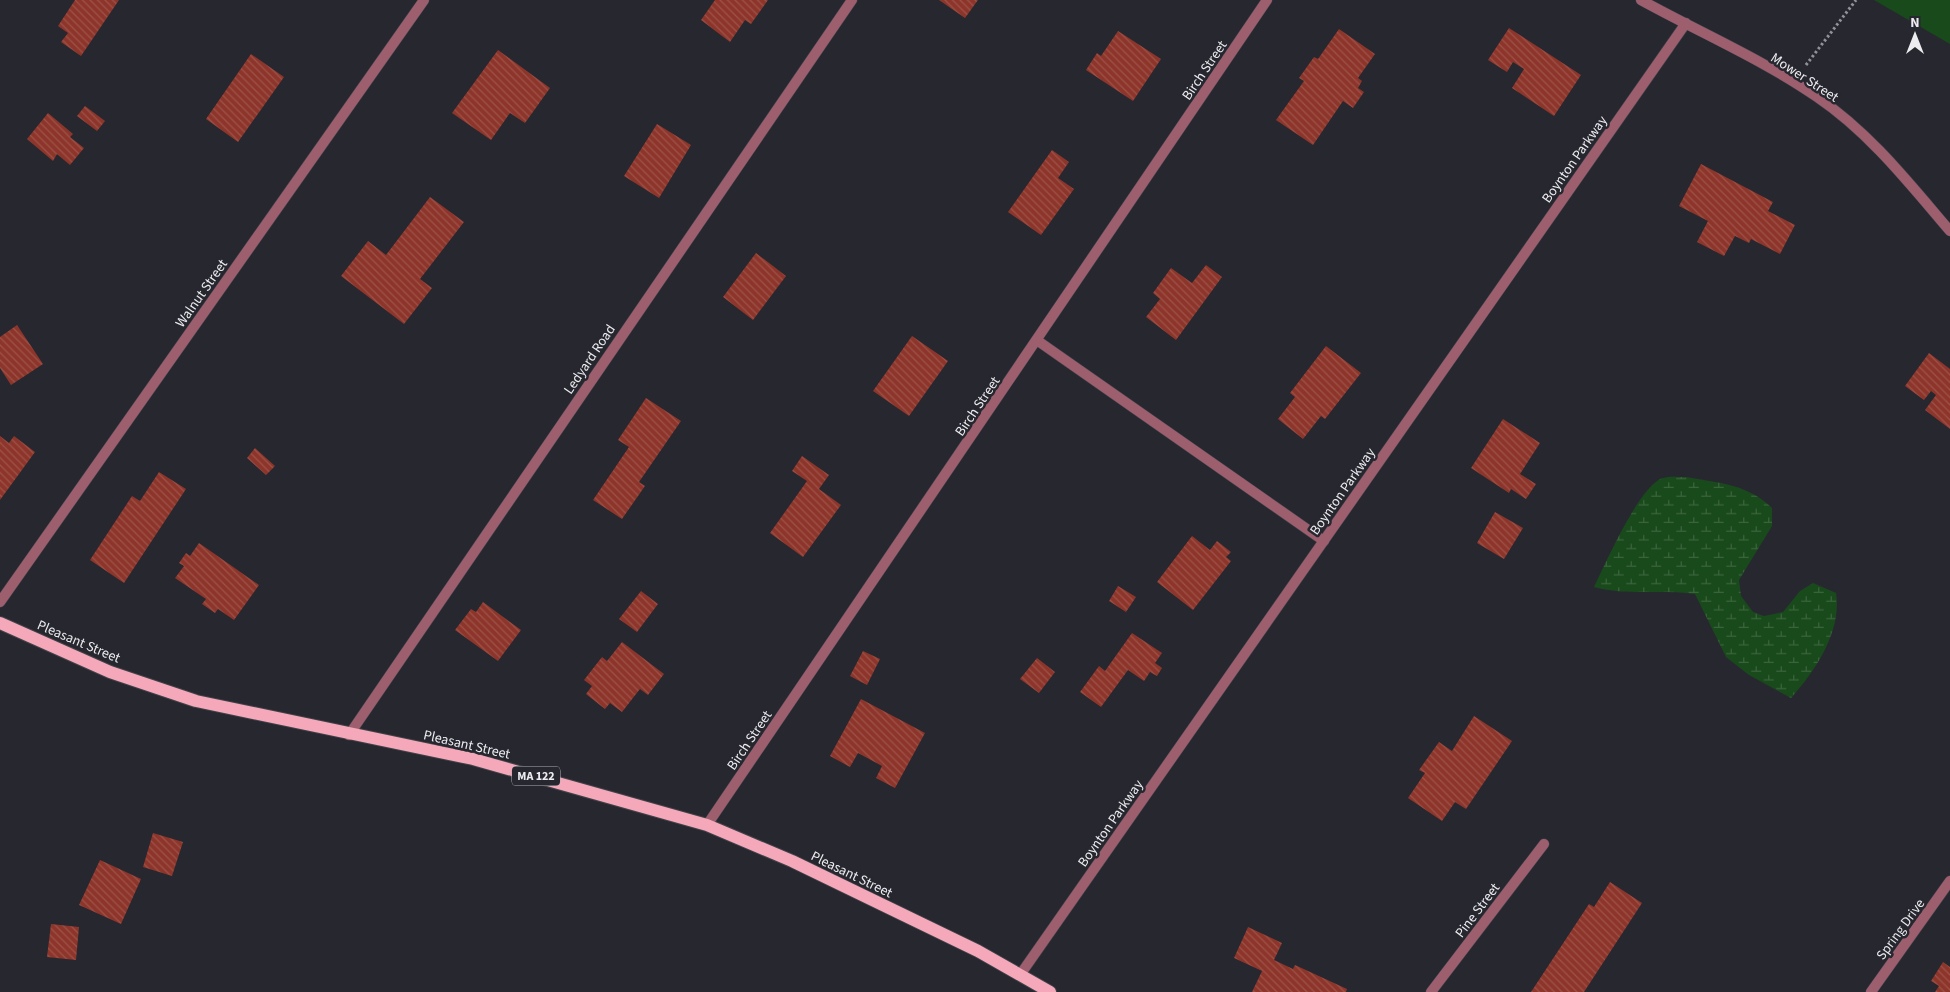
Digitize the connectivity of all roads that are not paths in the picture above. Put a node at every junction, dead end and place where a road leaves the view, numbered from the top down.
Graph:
1 (424, 0) edge
2 (852, 0) edge
3 (1267, 0) edge
4 (1641, 0) edge
5 (1686, 23) junction
6 (1950, 231) edge
7 (1038, 341) junction
8 (1324, 542) junction
9 (0, 602) edge
10 (0, 623) edge
11 (349, 734) junction
12 (708, 825) junction
13 (1544, 844) dead end
14 (1950, 881) edge
15 (1020, 975) junction
16 (1050, 992) edge
17 (1432, 992) edge
18 (1871, 992) edge

1 - 9 street, Walnut Street
2 - 11 street, Ledyard Road
3 - 7 street, Birch Street
4 - 5 street, Mower Street
5 - 6 street, Mower Street
5 - 8 street, Boynton Parkway
7 - 8 street
7 - 12 street, Birch Street
8 - 15 street, Boynton Parkway
10 - 11 main road, Pleasant Street / MA 122
11 - 12 main road, Pleasant Street / MA 122
12 - 15 main road, Pleasant Street / MA 122
13 - 17 street, Pine Street
14 - 18 street, Spring Drive
15 - 16 main road, Pleasant Street / MA 122

